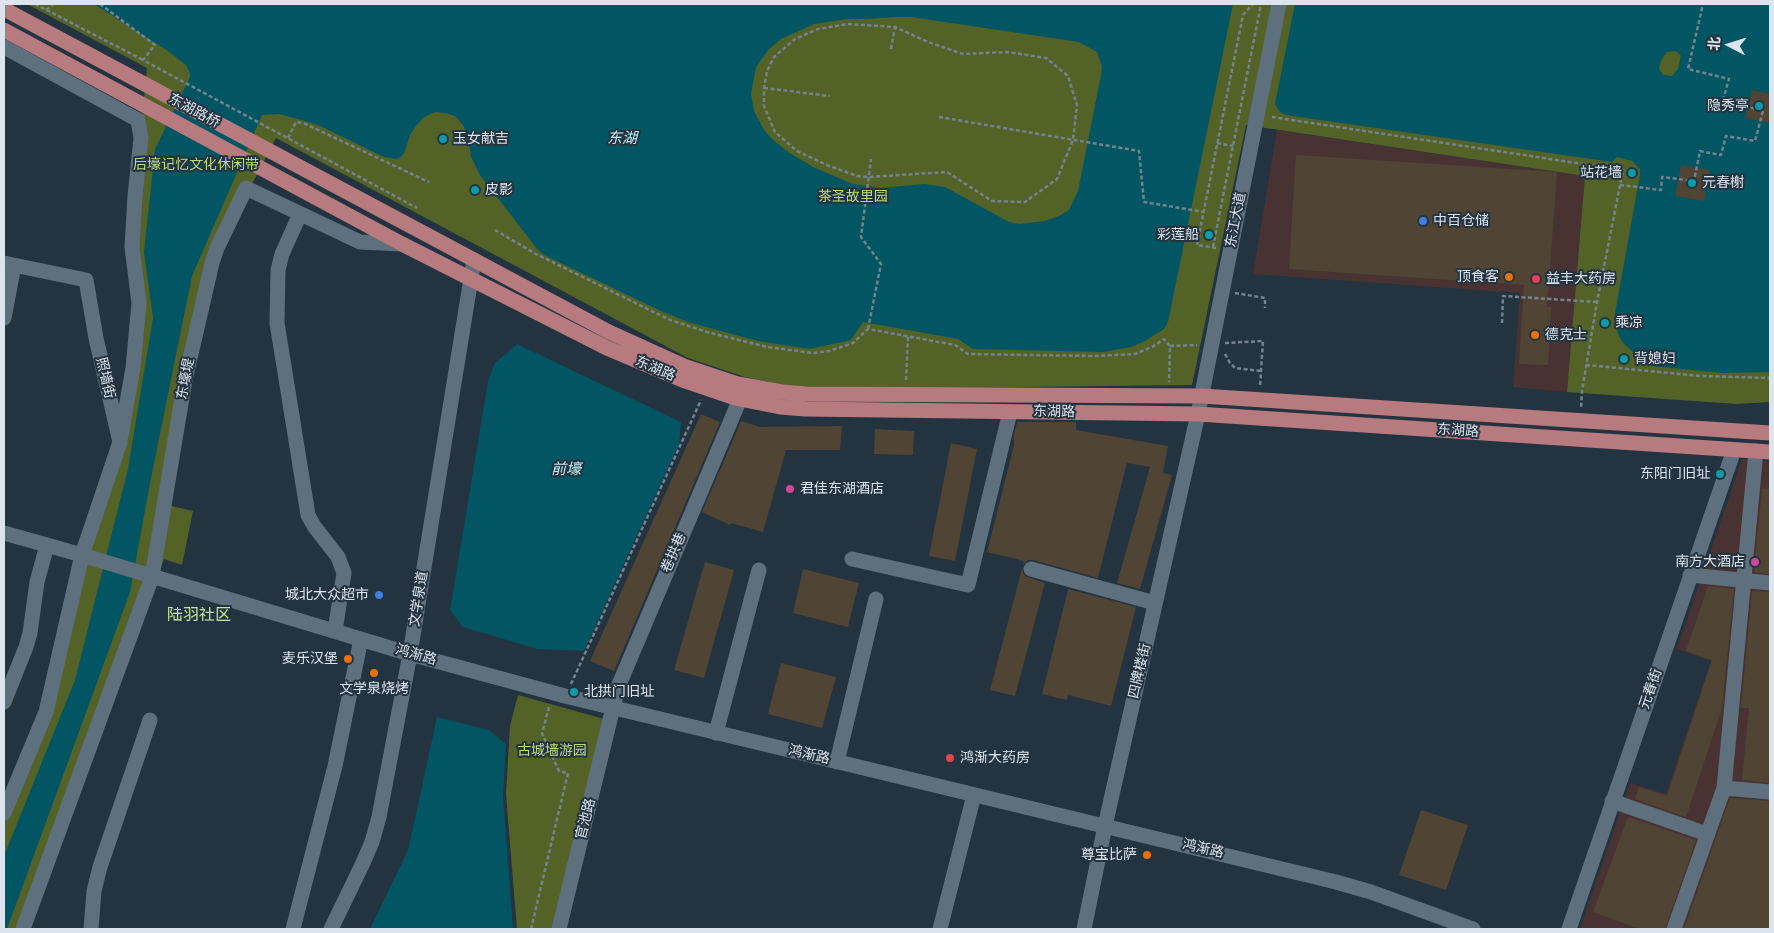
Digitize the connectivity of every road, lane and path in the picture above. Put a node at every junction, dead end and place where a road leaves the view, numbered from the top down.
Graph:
1 (35, 4) edge
2 (54, 4) edge
3 (100, 4) edge
4 (1253, 4) edge
5 (1261, 4) edge
6 (1279, 4) edge
7 (1703, 4) edge
8 (4, 9) edge
9 (46, 10) junction
10 (895, 27) junction
11 (4, 30) edge
12 (4, 47) edge
13 (891, 49) dead end
14 (143, 60) junction
15 (764, 88) junction
16 (830, 96) dead end
17 (939, 117) dead end
18 (1269, 119) dead end
19 (288, 138) junction
20 (1073, 140) junction
21 (1218, 143) junction
22 (1233, 146) junction
23 (1250, 149) junction
24 (871, 159) dead end
25 (868, 177) junction
26 (428, 182) dead end
27 (1620, 185) junction
28 (416, 208) dead end
29 (1204, 212) junction
30 (384, 213) joint
31 (300, 214) junction
32 (375, 230) joint
33 (495, 230) dead end
34 (402, 244) junction
35 (1213, 247) junction
36 (1230, 250) junction
37 (474, 260) junction
38 (9, 264) edge
39 (471, 278) junction
40 (1230, 295) junction
41 (1597, 302) junction
42 (1265, 308) dead end
43 (4, 318) edge
44 (1502, 323) dead end
45 (868, 329) junction
46 (1226, 335) dead end
47 (908, 336) junction
48 (1218, 344) junction
49 (1170, 346) junction
50 (1586, 365) junction
51 (1261, 371) junction
52 (1770, 378) edge
53 (706, 389) junction
54 (905, 394) junction
55 (1168, 396) junction
56 (1202, 396) junction
57 (740, 399) junction
58 (1259, 400) junction
59 (1582, 400) dead end
60 (1010, 412) junction
61 (1198, 414) junction
62 (1770, 433) edge
63 (120, 442) junction
64 (1734, 450) junction
65 (1763, 452) edge
66 (5, 534) edge
67 (47, 545) junction
68 (87, 556) junction
69 (852, 559) dead end
70 (1031, 569) dead end
71 (759, 570) dead end
72 (149, 575) junction
73 (1690, 575) junction
74 (1743, 580) junction
75 (1770, 583) edge
76 (876, 599) dead end
77 (1155, 603) junction
78 (335, 631) junction
79 (361, 639) junction
80 (410, 654) junction
81 (559, 695) junction
82 (4, 702) edge
83 (612, 709) junction
84 (150, 720) dead end
85 (716, 733) junction
86 (837, 762) junction
87 (1724, 788) junction
88 (1770, 792) edge
89 (974, 795) junction
90 (1612, 801) junction
91 (4, 812) edge
92 (1105, 826) junction
93 (1708, 834) junction
94 (23, 929) edge
95 (91, 929) edge
96 (292, 929) edge
97 (331, 929) edge
98 (531, 929) edge
99 (559, 929) edge
100 (940, 929) edge
101 (1084, 929) edge
102 (1473, 929) edge
103 (1569, 929) edge
104 (1674, 929) edge

1 - 9 path
2 - 9 path
3 - 14 path
4 - 21 path
5 - 22 path
6 - 23 street, 东江大道
7 - 27 path
8 - 30 main road, 东湖路桥
9 - 14 path
10 - 13 path
10 - 15 path
10 - 20 path
11 - 32 main road, 东湖路桥
12 - 63 street
14 - 19 path
15 - 16 path
15 - 25 path
17 - 20 path
18 - 27 path
19 - 26 path
19 - 28 path
20 - 25 path
20 - 29 path
21 - 22 path
21 - 29 path
22 - 23 path
22 - 35 path
23 - 36 street, 东江大道
24 - 25 path
25 - 45 path
27 - 41 path
29 - 35 path
30 - 37 main road, 东湖路
31 - 34 street
31 - 72 street, 东壕堤
31 - 78 street
32 - 34 main road, 东湖路
33 - 45 path
34 - 39 main road, 东湖路
35 - 36 path
36 - 40 street, 东江大道
37 - 39 street, 文学泉道
37 - 54 main road, 东湖路
38 - 43 street
38 - 63 street, 照墙街
39 - 53 main road, 东湖路
39 - 80 street, 文学泉道
40 - 42 path
40 - 48 street, 东江大道
41 - 44 path
41 - 50 path
45 - 47 path
46 - 48 path
47 - 49 path
47 - 54 path
48 - 49 path
48 - 51 path
48 - 51 path
48 - 56 street, 东江大道
49 - 55 path
50 - 52 path
50 - 59 path
51 - 58 path
53 - 57 main road, 东湖路
53 - 81 path
54 - 55 main road, 东湖路
55 - 56 main road, 东湖路
56 - 58 main road, 东湖路
56 - 61 street, 东江大道
57 - 60 main road, 东湖路
57 - 83 street, 卷拱巷
58 - 62 main road, 东湖路
60 - 61 main road, 东湖路
60 - 69 street
61 - 64 main road, 东湖路
61 - 77 street, 四牌楼街
63 - 68 street
64 - 65 main road, 东湖路
64 - 73 street, 元春街
65 - 74 street
66 - 67 street
67 - 68 street
67 - 82 street
68 - 72 street, 鸿渐路
68 - 91 street
70 - 77 street
71 - 85 street
72 - 78 street, 鸿渐路
72 - 94 street, 东壕堤
73 - 74 street
73 - 90 street, 元春街
74 - 75 street
74 - 87 street
76 - 86 street
77 - 92 street, 四牌楼街
78 - 79 street, 鸿渐路
79 - 80 street, 鸿渐路
79 - 96 street
80 - 81 street, 鸿渐路
80 - 97 street, 文学泉道
81 - 83 street, 鸿渐路
81 - 98 path
83 - 85 street, 鸿渐路
83 - 99 street, 官池路
84 - 95 street
85 - 86 street, 鸿渐路
86 - 89 street, 鸿渐路
87 - 88 street
87 - 93 street
89 - 92 street, 鸿渐路
89 - 100 street
90 - 93 street
90 - 103 street, 元春街
92 - 101 street, 四牌楼街
92 - 102 street, 鸿渐路
93 - 104 street

